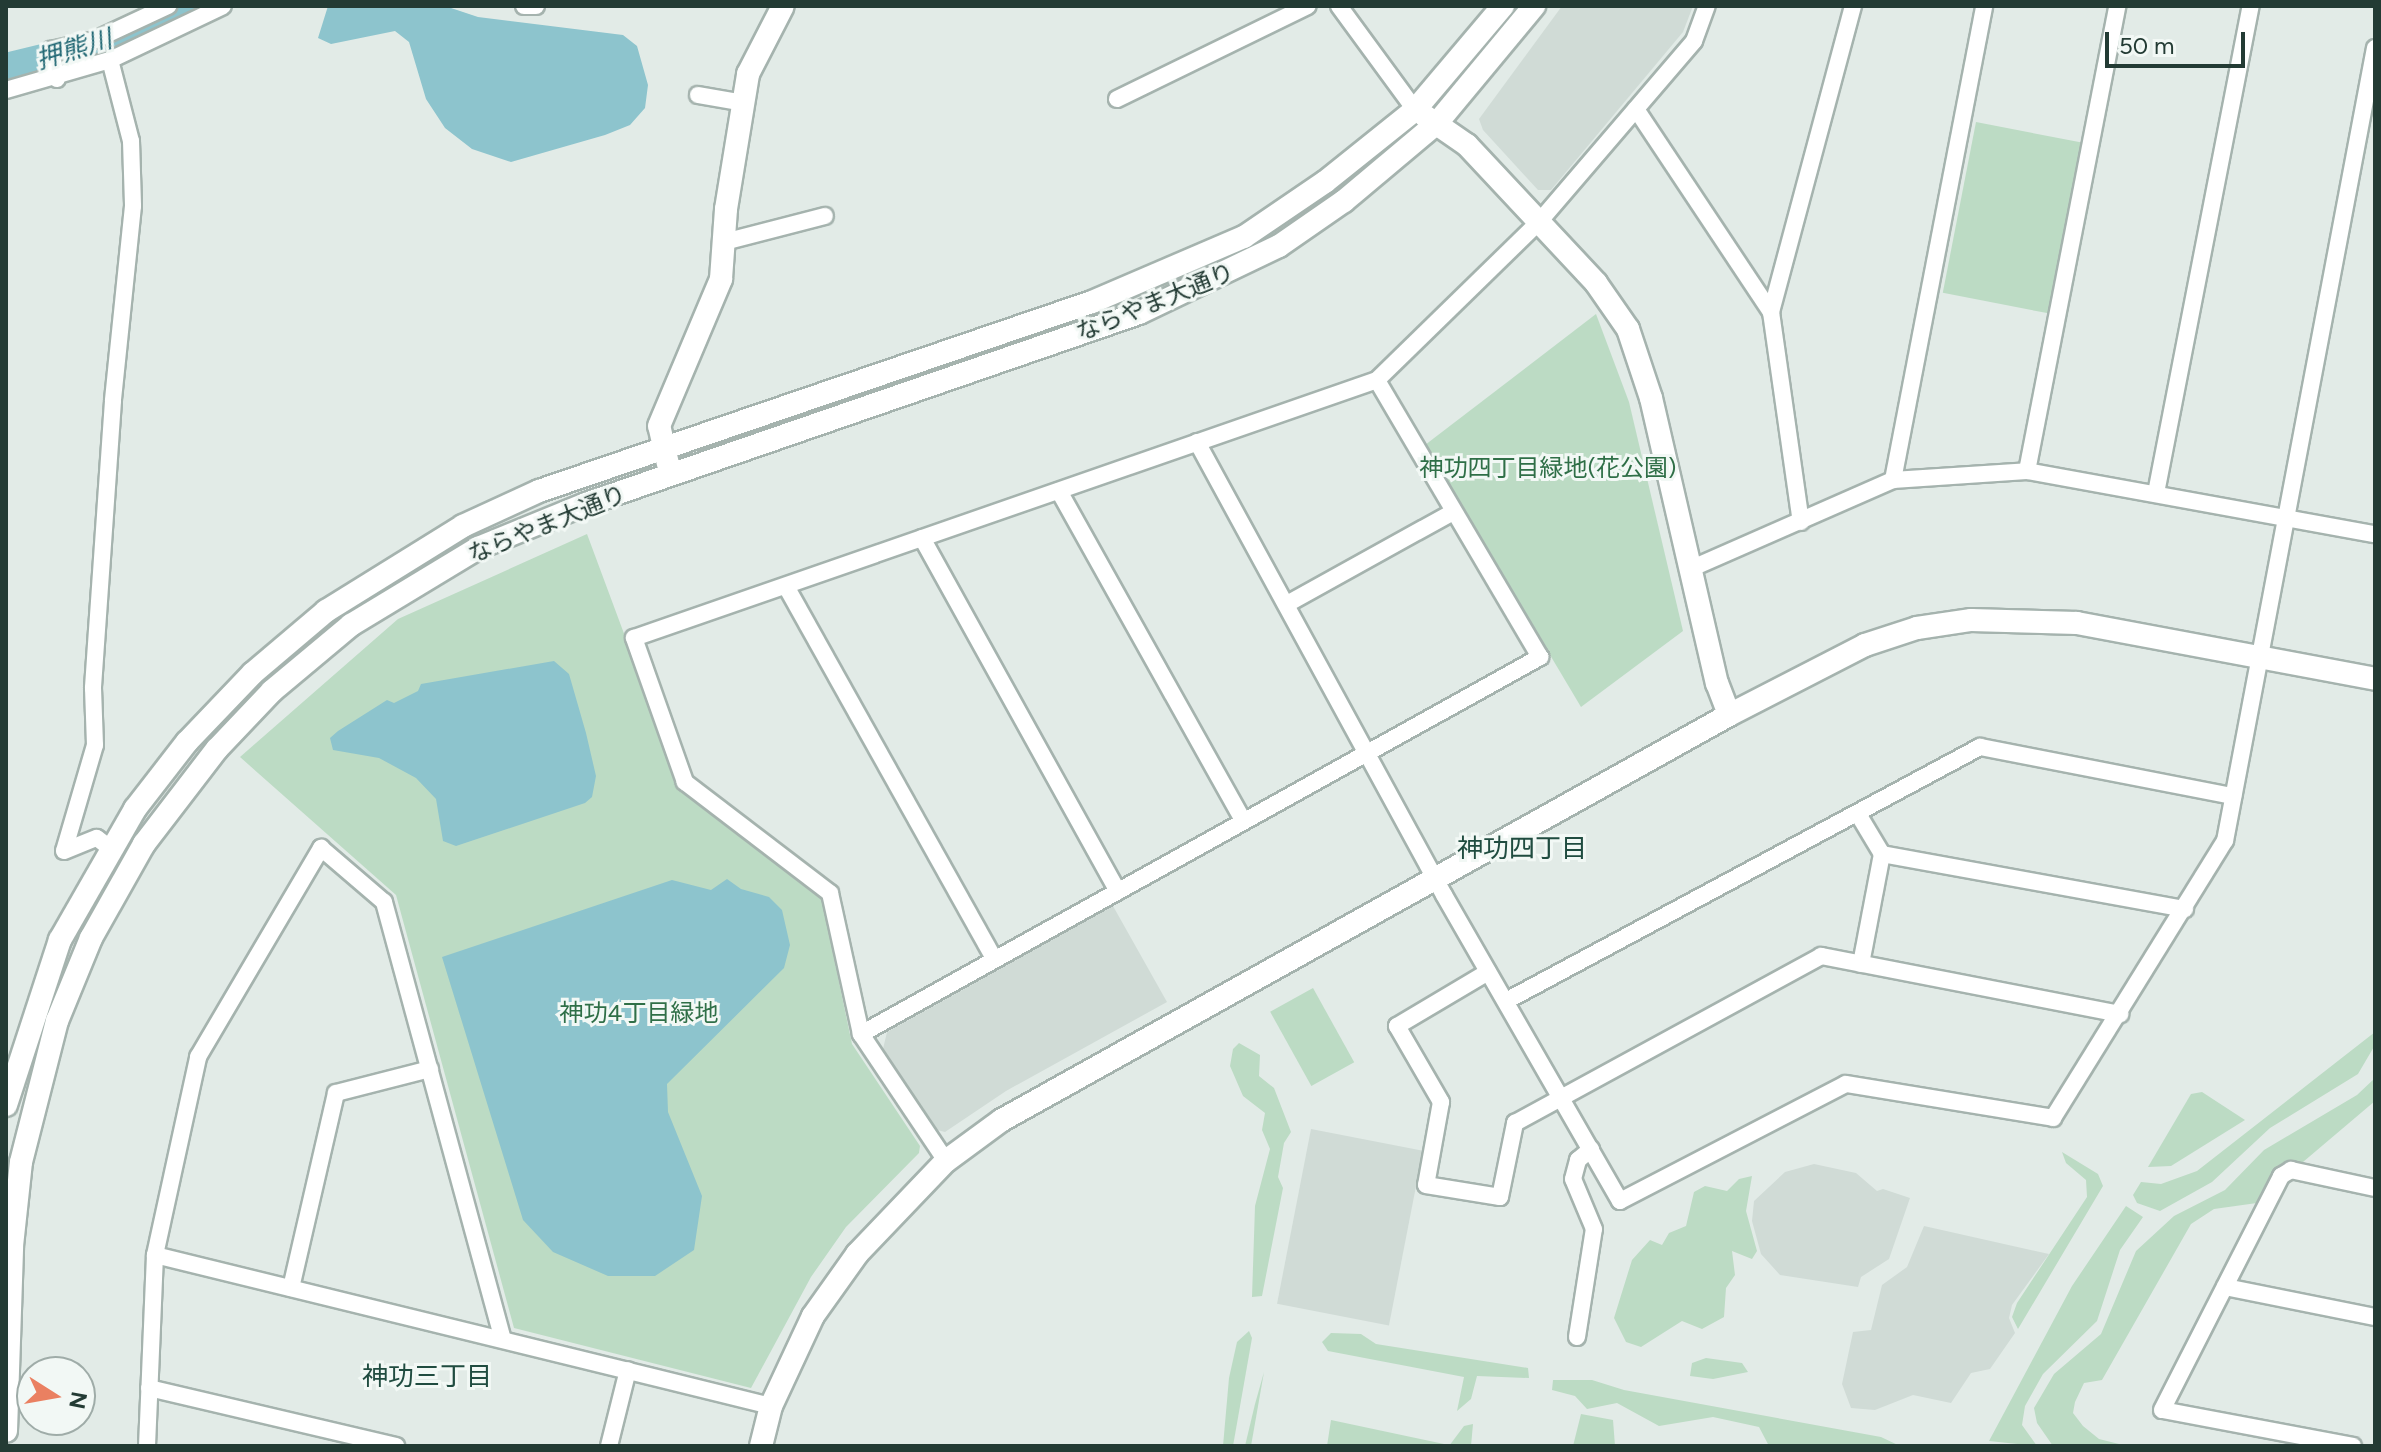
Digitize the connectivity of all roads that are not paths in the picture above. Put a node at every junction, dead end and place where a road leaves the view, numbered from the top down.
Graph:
1 (168, 6) edge
2 (223, 6) edge
3 (524, 6) edge
4 (536, 6) edge
5 (783, 6) edge
6 (1308, 6) edge
7 (1339, 6) edge
8 (1503, 6) edge
9 (1534, 6) edge
10 (1707, 6) edge
11 (1853, 6) edge
12 (1984, 6) edge
13 (2117, 6) edge
14 (2251, 6) edge
15 (2375, 48) edge
16 (110, 60) junction
17 (57, 79) junction
18 (6, 90) edge
19 (698, 95) dead end
20 (1117, 99) dead end
21 (744, 103) junction
22 (1636, 109) junction
23 (1415, 110) junction
24 (1437, 123) junction
25 (825, 216) dead end
26 (1539, 222) junction
27 (728, 241) junction
28 (1771, 312) junction
29 (1377, 380) junction
30 (1197, 442) junction
31 (665, 451) junction
32 (2027, 471) junction
33 (671, 477) junction
34 (1893, 480) junction
35 (1059, 491) junction
36 (2156, 493) junction
37 (1453, 512) junction
38 (2287, 517) junction
39 (1801, 522) junction
40 (2375, 534) edge
41 (922, 538) junction
42 (1690, 569) junction
43 (787, 588) junction
44 (1287, 604) junction
45 (2260, 657) junction
46 (2375, 679) edge
47 (1729, 715) junction
48 (1368, 754) junction
49 (2233, 796) junction
50 (1858, 814) junction
51 (1242, 819) junction
52 (110, 848) junction
53 (1882, 854) junction
54 (1435, 878) junction
55 (1118, 891) junction
56 (2185, 909) junction
57 (994, 958) junction
58 (1861, 964) junction
59 (1488, 972) junction
60 (1506, 1001) junction
61 (2120, 1014) junction
62 (861, 1034) junction
63 (430, 1069) junction
64 (1563, 1097) junction
65 (6, 1105) edge
66 (1591, 1149) junction
67 (946, 1161) junction
68 (2375, 1188) edge
69 (155, 1255) junction
70 (2225, 1287) junction
71 (291, 1288) junction
72 (2375, 1317) edge
73 (502, 1337) junction
74 (1577, 1337) dead end
75 (628, 1370) junction
76 (149, 1388) junction
77 (771, 1406) junction
78 (6, 1431) edge
79 (147, 1446) edge
80 (396, 1446) edge
81 (609, 1446) edge
82 (761, 1446) edge
83 (2353, 1446) edge

1 - 17 street
2 - 16 street
3 - 4 street
5 - 21 street
6 - 20 street
7 - 23 street
8 - 23 street, ならやま大通り
9 - 24 street, ならやま大通り
10 - 22 street
11 - 28 street
12 - 34 street
13 - 32 street
14 - 36 street
15 - 38 street
16 - 17 street
16 - 52 street
17 - 18 street
19 - 21 street
21 - 27 street
22 - 26 street
22 - 28 street
23 - 24 street
23 - 31 street, ならやま大通り
24 - 26 street
24 - 33 street, ならやま大通り
25 - 27 street
26 - 29 street
26 - 42 street
27 - 31 street
28 - 39 street
29 - 30 street
29 - 37 street
30 - 35 street
30 - 44 street
31 - 33 street
31 - 52 street, ならやま大通り
32 - 34 street
32 - 36 street
33 - 78 street, ならやま大通り
34 - 39 street
35 - 41 street
35 - 51 street
36 - 38 street
37 - 44 street
37 - 48 street
38 - 40 street
38 - 45 street
39 - 42 street
41 - 43 street
41 - 55 street
42 - 47 street
43 - 57 street
43 - 62 street
44 - 48 street
45 - 46 street
45 - 47 street
45 - 49 street
47 - 54 street
48 - 51 street
48 - 54 street
49 - 50 street
49 - 56 street
50 - 53 street
50 - 60 street
51 - 55 street
52 - 65 street, ならやま大通り
53 - 56 street
53 - 58 street
54 - 59 street
54 - 67 street
55 - 57 street
56 - 61 street
57 - 62 street
58 - 61 street
58 - 64 street
59 - 60 street
59 - 64 street
60 - 64 street
61 - 66 street
62 - 67 street
63 - 69 street
63 - 71 street
63 - 73 street
64 - 66 street
66 - 74 street
67 - 77 street
68 - 70 street
69 - 71 street
69 - 76 street
70 - 72 street
70 - 83 street
71 - 73 street
73 - 75 street
75 - 77 street
75 - 81 street
76 - 79 street
76 - 80 street
77 - 82 street

